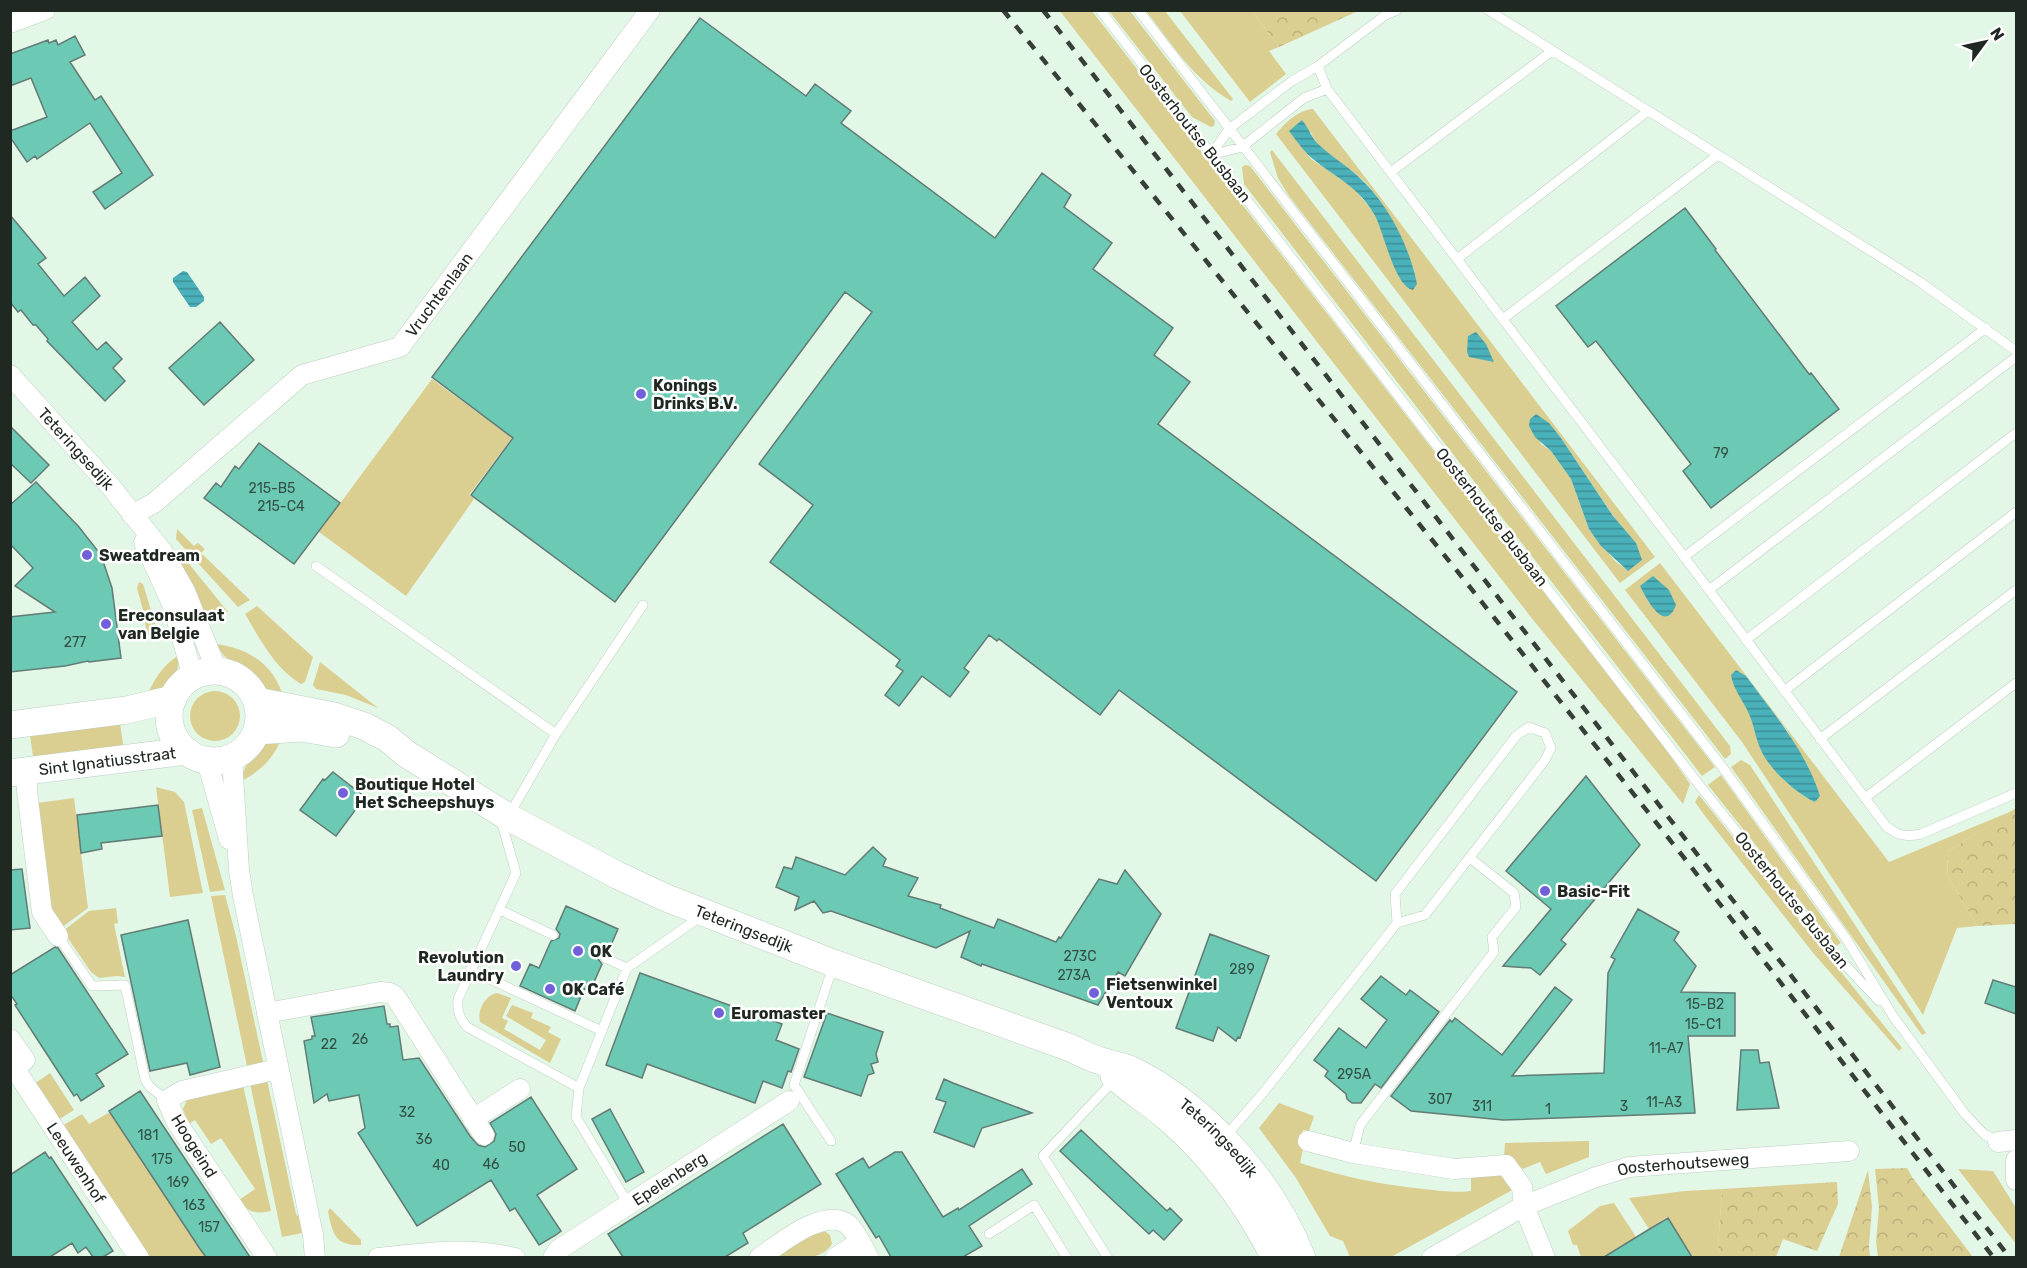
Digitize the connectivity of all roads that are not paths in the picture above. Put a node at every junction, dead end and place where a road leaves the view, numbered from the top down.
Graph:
1 (45, 10) edge
2 (650, 10) edge
3 (1101, 10) edge
4 (1138, 10) edge
5 (1397, 10) edge
6 (1488, 10) edge
7 (10, 23) edge
8 (1552, 51) junction
9 (1318, 66) junction
10 (1327, 89) junction
11 (1648, 111) junction
12 (1229, 129) junction
13 (1242, 147) junction
14 (1211, 154) junction
15 (1718, 155) junction
16 (1391, 172) junction
17 (1457, 259) junction
18 (1503, 319) junction
19 (1986, 328) junction
20 (2016, 351) edge
21 (2016, 357) edge
22 (13, 384) edge
23 (2016, 433) edge
24 (2016, 512) edge
25 (132, 515) junction
26 (1684, 556) junction
27 (316, 566) dead end
28 (1708, 590) junction
29 (2016, 590) edge
30 (643, 605) dead end
31 (1746, 640) junction
32 (205, 674) junction
33 (2016, 683) edge
34 (1784, 691) junction
35 (173, 699) junction
36 (256, 701) junction
37 (10, 725) edge
38 (257, 731) junction
39 (556, 734) junction
40 (1820, 739) junction
41 (408, 755) junction
42 (208, 757) junction
43 (19, 771) edge
44 (2016, 793) edge
45 (1865, 798) junction
46 (503, 814) junction
47 (1470, 858) junction
48 (500, 910) junction
49 (704, 914) junction
50 (1397, 923) junction
51 (554, 935) dead end
52 (57, 936) joint
53 (605, 958) dead end
54 (833, 963) junction
55 (627, 968) junction
56 (470, 970) junction
57 (267, 1013) junction
58 (1893, 1017) junction
59 (602, 1031) junction
60 (10, 1039) edge
61 (278, 1069) junction
62 (1113, 1069) junction
63 (13, 1070) edge
64 (579, 1088) junction
65 (520, 1089) dead end
66 (795, 1097) junction
67 (167, 1100) junction
68 (1224, 1138) junction
69 (831, 1141) dead end
70 (1308, 1141) dead end
71 (2007, 1141) edge
72 (1849, 1151) dead end
73 (1353, 1153) junction
74 (2016, 1160) edge
75 (2016, 1180) edge
76 (629, 1204) junction
77 (1524, 1206) junction
78 (989, 1234) dead end
79 (864, 1250) edge
80 (140, 1257) edge
81 (267, 1257) edge
82 (315, 1257) edge
83 (378, 1257) edge
84 (515, 1257) edge
85 (553, 1257) edge
86 (759, 1257) edge
87 (835, 1257) edge
88 (1067, 1257) edge
89 (1108, 1257) edge
90 (1275, 1257) edge
91 (1302, 1257) edge
92 (1432, 1257) edge
93 (1545, 1257) edge

1 - 7 street
2 - 25 street, Vruchtenlaan
3 - 14 lane, Oosterhoutse Busbaan
4 - 12 lane, Oosterhoutse Busbaan
5 - 9 lane
6 - 8 lane
8 - 11 lane
8 - 16 lane
9 - 10 lane
9 - 12 lane
10 - 13 lane
10 - 16 lane
11 - 15 lane
11 - 17 lane
12 - 13 lane, Oosterhoutse Busbaan
12 - 14 lane
13 - 14 lane
13 - 58 lane, Oosterhoutse Busbaan
14 - 58 lane, Oosterhoutse Busbaan
15 - 18 lane
15 - 19 lane
16 - 17 lane
17 - 18 lane
18 - 26 lane
19 - 20 lane
19 - 26 lane
21 - 28 lane
22 - 25 street, Teteringsedijk
23 - 31 lane
24 - 34 lane
25 - 32 street, Teteringsedijk
26 - 28 lane
27 - 39 lane
28 - 31 lane
29 - 40 lane
30 - 39 lane
31 - 34 lane
32 - 35 main road
32 - 36 main road
33 - 45 lane
34 - 40 lane
35 - 37 main road
35 - 42 main road
36 - 38 main road
36 - 41 main road, Teteringsedijk
38 - 41 main road, Teteringsedijk
38 - 42 main road
39 - 46 lane
40 - 45 lane
41 - 46 main road, Teteringsedijk
42 - 43 main road, Sint Ignatiusstraat
42 - 57 street
43 - 52 street, Sint Ignatiusstraat
44 - 45 lane
46 - 48 lane
46 - 49 main road, Teteringsedijk
47 - 50 lane
47 - 50 lane
47 - 73 lane
48 - 51 lane
48 - 56 lane
49 - 54 main road, Teteringsedijk
49 - 55 lane
50 - 68 lane
52 - 67 lane, Sint Ignatiusstraat
53 - 55 lane
54 - 62 main road, Teteringsedijk
54 - 66 lane
55 - 59 lane
56 - 59 lane
56 - 64 lane
57 - 61 street
57 - 65 street
58 - 71 lane, Oosterhoutse Busbaan
59 - 64 lane
60 - 63 street, Leeuwenhof
61 - 67 street, Hoogeind
61 - 82 street
62 - 68 main road, Teteringsedijk
62 - 89 lane
62 - 90 main road, Teteringsedijk
63 - 80 street, Leeuwenhof
64 - 76 lane
66 - 69 lane
66 - 76 street, Epelenberg
67 - 81 street, Hoogeind
68 - 91 main road, Teteringsedijk
70 - 73 street
72 - 77 street, Oosterhoutseweg
73 - 77 street
74 - 75 street
76 - 85 street, Epelenberg
77 - 92 street, Oosterhoutseweg
77 - 93 street
78 - 88 lane
79 - 86 street
79 - 87 street
83 - 84 street

